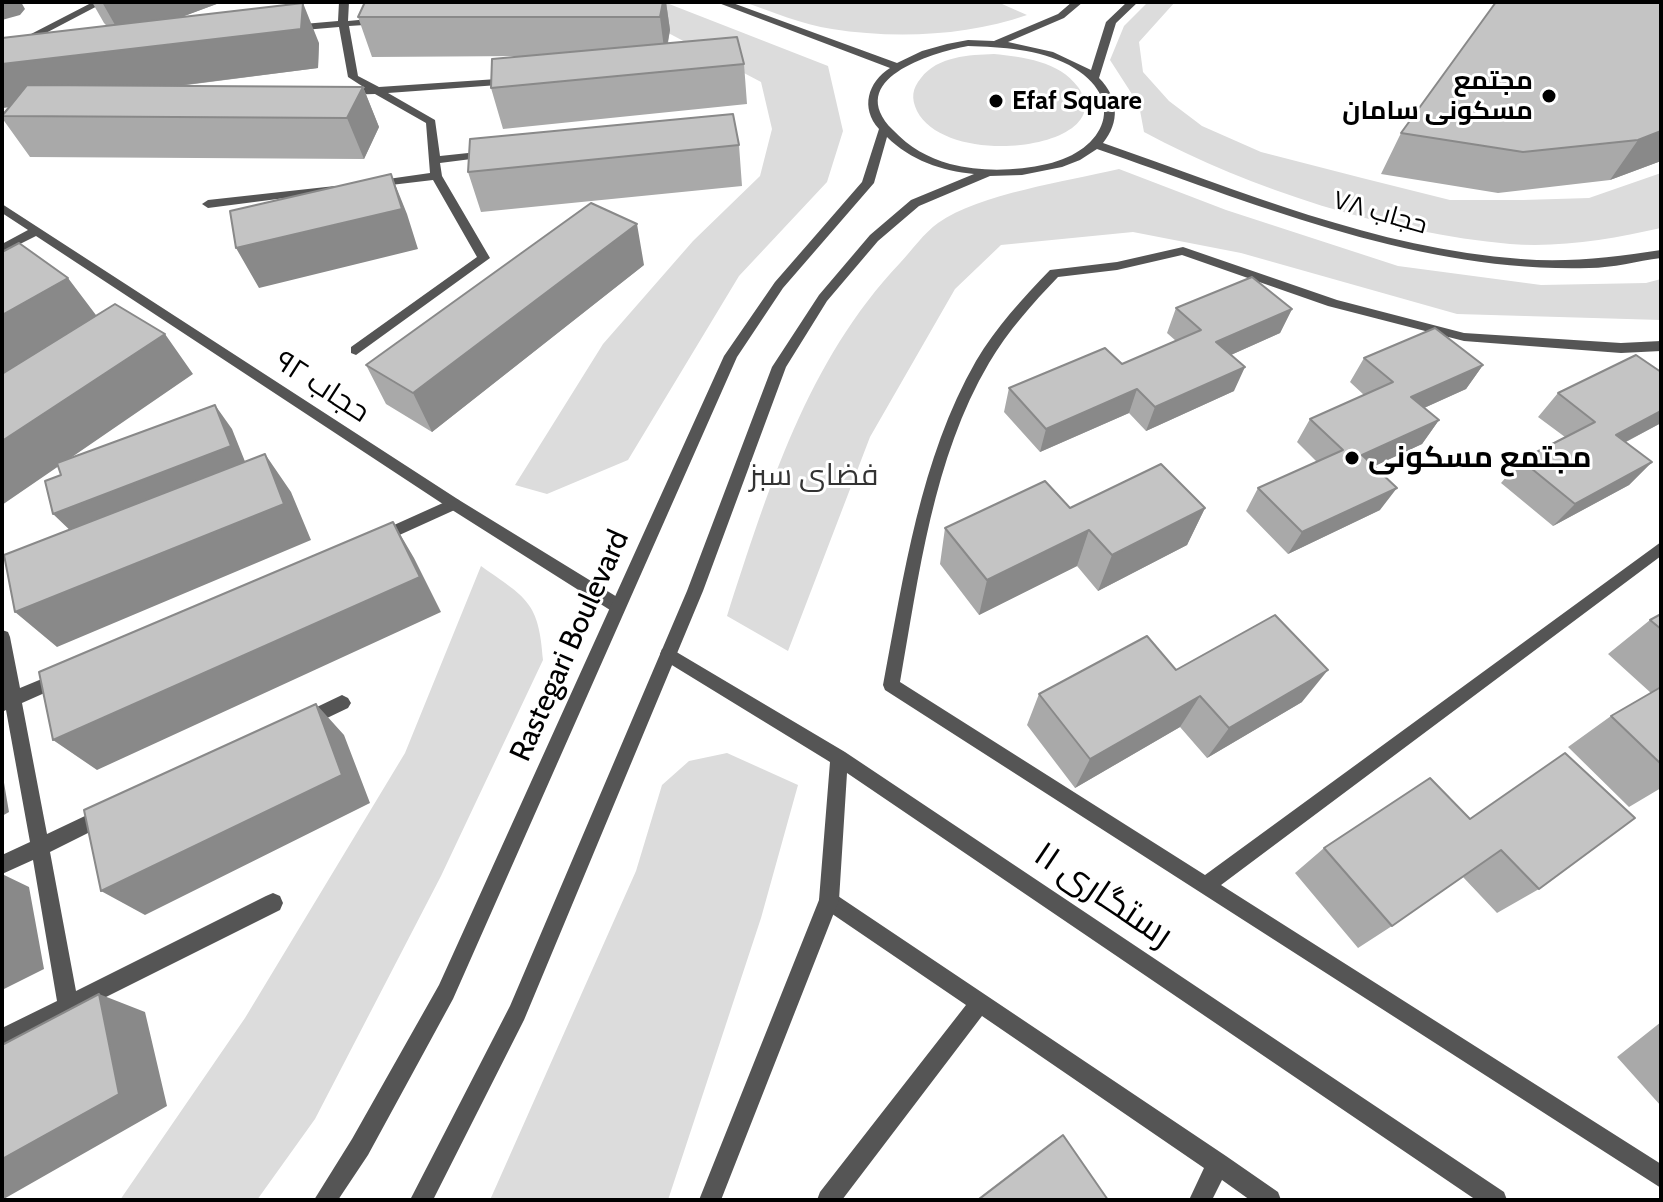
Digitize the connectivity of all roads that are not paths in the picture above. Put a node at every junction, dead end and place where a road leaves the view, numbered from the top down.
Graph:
1 (100, 2) edge
2 (344, 2) edge
3 (721, 2) edge
4 (1078, 2) edge
5 (1133, 2) edge
6 (388, 20) edge
7 (343, 23) junction
8 (282, 29) edge
9 (997, 43) junction
10 (2, 53) edge
11 (895, 66) junction
12 (1094, 79) junction
13 (531, 80) edge
14 (375, 90) junction
15 (329, 94) edge
16 (884, 129) junction
17 (1097, 145) junction
18 (498, 153) edge
19 (434, 160) junction
20 (987, 173) junction
21 (436, 176) junction
22 (360, 185) edge
23 (344, 187) edge
24 (208, 204) dead end
25 (2, 208) edge
26 (36, 231) junction
27 (2, 249) edge
28 (1661, 254) edge
29 (1661, 346) edge
30 (356, 350) dead end
31 (454, 504) junction
32 (369, 542) edge
33 (1661, 548) edge
34 (616, 605) junction
35 (2, 637) edge
36 (668, 654) junction
37 (70, 674) edge
38 (8, 702) edge
39 (342, 703) dead end
40 (287, 729) edge
41 (839, 758) junction
42 (121, 808) edge
43 (38, 848) junction
44 (2, 865) edge
45 (1205, 886) junction
46 (829, 900) junction
47 (273, 903) dead end
48 (980, 1003) junction
49 (68, 1005) junction
50 (2, 1039) edge
51 (1218, 1164) junction
52 (1661, 1177) edge
53 (325, 1200) edge
54 (421, 1200) edge
55 (710, 1200) edge
56 (828, 1200) edge
57 (1200, 1200) edge
58 (1270, 1200) edge
59 (1496, 1200) edge

1 - 10 street
2 - 7 street
3 - 11 street
4 - 9 street
5 - 12 street
6 - 7 street
7 - 8 street
7 - 14 street
9 - 11 street
9 - 12 street
11 - 16 street
12 - 17 street
13 - 14 street
14 - 15 street
14 - 19 street
16 - 20 street
16 - 34 street, Rastegari Boulevard
17 - 20 street
17 - 28 street, حجاب ۷۸
18 - 19 street
19 - 21 street
20 - 36 street
21 - 22 street
21 - 30 street
23 - 24 street
25 - 26 street, حجاب ۹۲
26 - 27 street
26 - 31 street, حجاب ۹۲
29 - 45 street
31 - 32 street
31 - 34 street, حجاب ۹۲
33 - 45 street
34 - 53 street, Rastegari Boulevard
35 - 38 street
36 - 41 street, رستگاری ۱۱
36 - 54 street
37 - 38 street
38 - 43 street
39 - 40 street
41 - 46 street
41 - 59 street, رستگاری ۱۱
42 - 43 street
43 - 44 street
43 - 49 street
45 - 52 street
46 - 48 street
46 - 55 street
47 - 49 street
48 - 51 street
48 - 56 street
49 - 50 street
51 - 57 street
51 - 58 street

